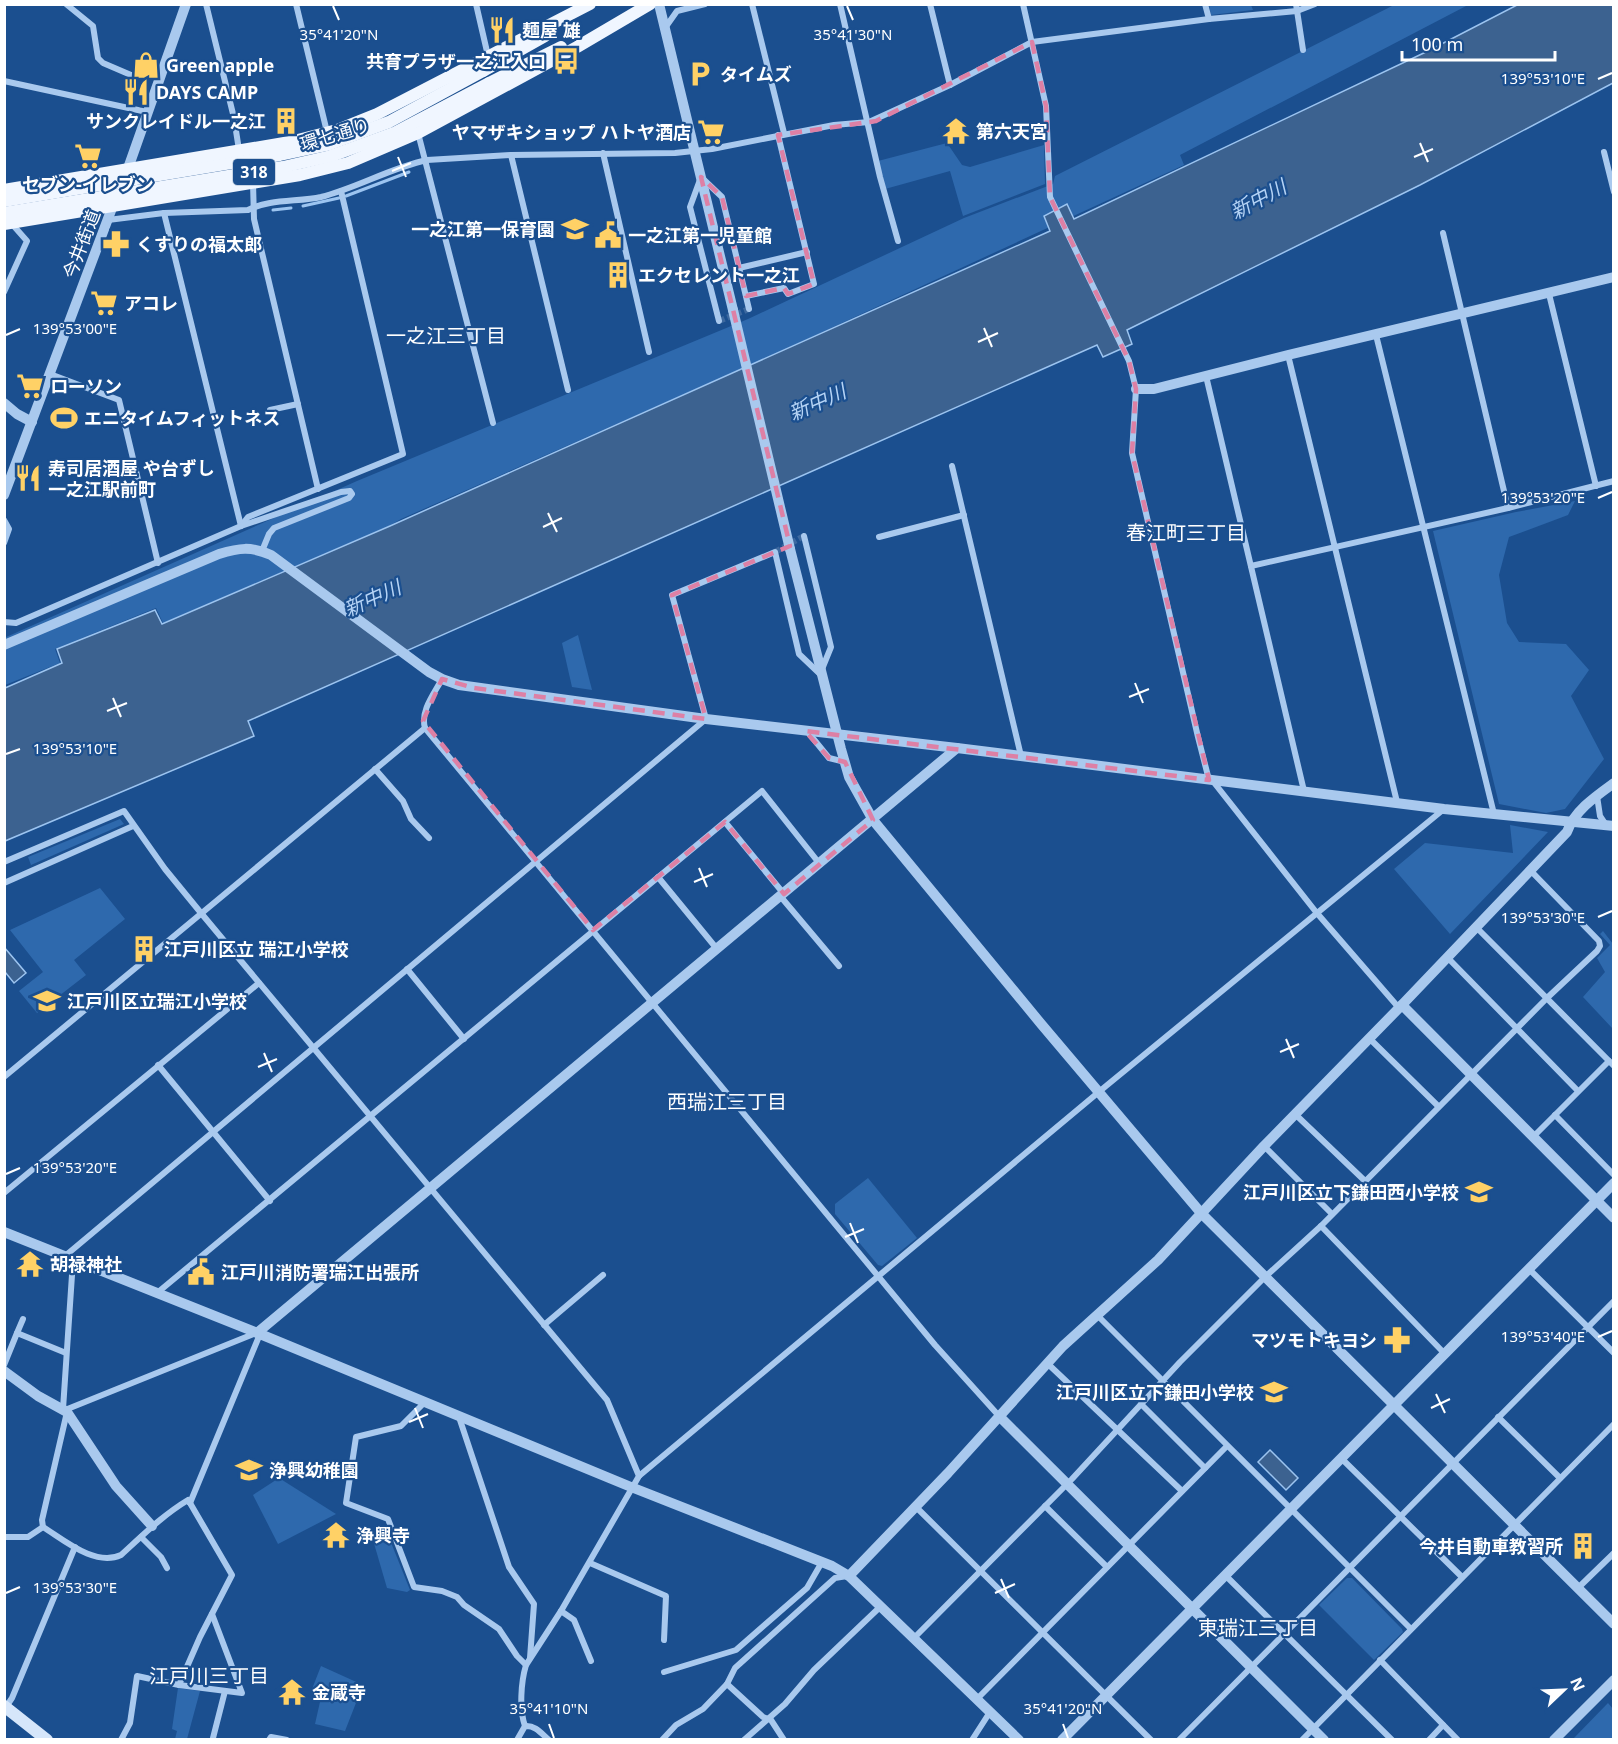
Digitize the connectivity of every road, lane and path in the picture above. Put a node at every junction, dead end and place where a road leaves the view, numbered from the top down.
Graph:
1 (66, 4) edge
2 (186, 4) edge
3 (206, 4) edge
4 (296, 4) edge
5 (476, 4) edge
6 (590, 4) edge
7 (598, 4) edge
8 (649, 4) edge
9 (659, 4) edge
10 (705, 4) edge
11 (752, 4) edge
12 (840, 4) edge
13 (930, 4) edge
14 (1023, 4) edge
15 (1205, 4) edge
16 (1315, 4) edge
17 (1296, 8) edge
18 (1209, 19) junction
19 (665, 28) junction
20 (1032, 42) junction
21 (1303, 50) dead end
22 (488, 56) junction
23 (131, 75) dead end
24 (486, 77) junction
25 (4, 81) edge
26 (950, 85) junction
27 (147, 112) junction
28 (869, 122) junction
29 (327, 133) junction
30 (418, 133) junction
31 (781, 134) junction
32 (239, 150) junction
33 (695, 151) junction
34 (1604, 152) dead end
35 (603, 153) junction
36 (511, 155) junction
37 (427, 160) junction
38 (128, 168) junction
39 (701, 177) junction
40 (253, 183) junction
41 (4, 190) edge
42 (341, 191) junction
43 (1614, 192) edge
44 (4, 201) edge
45 (255, 206) junction
46 (164, 213) junction
47 (110, 214) junction
48 (7, 220) edge
49 (1443, 233) dead end
50 (898, 241) dead end
51 (807, 252) junction
52 (739, 268) junction
53 (1614, 277) edge
54 (4, 292) edge
55 (1549, 294) junction
56 (746, 296) junction
57 (749, 309) dead end
58 (1462, 314) junction
59 (719, 321) dead end
60 (1376, 335) junction
61 (648, 352) dead end
62 (1288, 355) junction
63 (50, 374) junction
64 (1206, 376) junction
65 (1136, 389) junction
66 (568, 390) dead end
67 (4, 403) edge
68 (298, 404) junction
69 (270, 410) dead end
70 (32, 422) junction
71 (493, 423) dead end
72 (952, 466) dead end
73 (7, 478) edge
74 (1614, 481) edge
75 (1596, 486) junction
76 (318, 489) junction
77 (4, 495) edge
78 (1508, 508) junction
79 (964, 515) junction
80 (4, 520) edge
81 (241, 526) junction
82 (1423, 527) junction
83 (804, 536) dead end
84 (879, 537) dead end
85 (4, 543) edge
86 (1335, 546) junction
87 (266, 553) junction
88 (158, 563) junction
89 (1251, 566) junction
90 (4, 622) edge
91 (4, 645) edge
92 (820, 674) junction
93 (442, 679) junction
94 (706, 719) junction
95 (424, 728) junction
96 (807, 731) junction
97 (836, 734) junction
98 (957, 748) junction
99 (1021, 756) junction
100 (844, 762) junction
101 (375, 769) junction
102 (1211, 780) junction
103 (1614, 783) edge
104 (1304, 791) junction
105 (1597, 795) junction
106 (1397, 802) junction
107 (1444, 809) junction
108 (1494, 814) junction
109 (873, 820) junction
110 (1570, 821) junction
111 (725, 822) junction
112 (133, 826) junction
113 (1610, 826) edge
114 (429, 838) dead end
115 (536, 861) junction
116 (4, 862) edge
117 (820, 864) junction
118 (1530, 870) junction
119 (658, 877) junction
120 (4, 883) edge
121 (782, 895) junction
122 (1316, 912) junction
123 (201, 914) junction
124 (1476, 927) junction
125 (593, 930) junction
126 (717, 950) junction
127 (1447, 957) junction
128 (839, 966) dead end
129 (407, 969) junction
130 (259, 983) junction
131 (1546, 998) junction
132 (653, 1003) junction
133 (1400, 1007) junction
134 (1517, 1028) junction
135 (464, 1038) junction
136 (1370, 1038) junction
137 (314, 1047) junction
138 (1611, 1063) edge
139 (158, 1065) junction
140 (1471, 1075) junction
141 (4, 1077) edge
142 (1099, 1091) junction
143 (1578, 1091) junction
144 (1438, 1106) junction
145 (1295, 1114) junction
146 (1555, 1115) junction
147 (371, 1116) junction
148 (213, 1132) junction
149 (1533, 1137) junction
150 (1264, 1146) junction
151 (1614, 1175) edge
152 (1365, 1181) junction
153 (1614, 1183) edge
154 (431, 1188) junction
155 (4, 1193) edge
156 (270, 1201) junction
157 (1596, 1201) junction
158 (1201, 1213) junction
159 (1332, 1214) junction
160 (1614, 1218) edge
161 (1321, 1226) junction
162 (4, 1232) edge
163 (69, 1257) junction
164 (1529, 1269) junction
165 (603, 1275) dead end
166 (878, 1276) junction
167 (1265, 1277) junction
168 (157, 1294) junction
169 (1614, 1301) edge
170 (1096, 1315) junction
171 (23, 1319) dead end
172 (544, 1325) junction
173 (1587, 1327) junction
174 (17, 1333) junction
175 (258, 1334) junction
176 (66, 1353) junction
177 (1444, 1353) junction
178 (1614, 1353) edge
179 (1047, 1363) junction
180 (4, 1365) edge
181 (4, 1371) edge
182 (1162, 1381) junction
183 (425, 1402) junction
184 (1141, 1404) junction
185 (1392, 1405) junction
186 (65, 1410) junction
187 (999, 1416) junction
188 (459, 1417) junction
189 (1498, 1417) junction
190 (1614, 1424) edge
191 (1118, 1430) junction
192 (1227, 1446) junction
193 (1341, 1458) junction
194 (1451, 1464) junction
195 (1205, 1468) junction
196 (639, 1476) junction
197 (1560, 1478) junction
198 (1066, 1484) junction
199 (631, 1487) junction
200 (1182, 1491) junction
201 (190, 1503) junction
202 (915, 1506) junction
203 (1045, 1506) junction
204 (1290, 1509) junction
205 (1400, 1516) junction
206 (1513, 1525) junction
207 (152, 1526) junction
208 (43, 1527) junction
209 (4, 1537) edge
210 (141, 1537) junction
211 (1129, 1545) junction
212 (75, 1547) junction
213 (1614, 1553) edge
214 (590, 1563) junction
215 (822, 1563) junction
216 (1107, 1567) junction
217 (167, 1568) dead end
218 (1349, 1568) junction
219 (981, 1570) junction
220 (1225, 1575) junction
221 (849, 1576) junction
222 (1462, 1577) junction
223 (1578, 1588) junction
224 (880, 1607) junction
225 (1192, 1608) junction
226 (561, 1611) junction
227 (212, 1614) junction
228 (1614, 1624) edge
229 (1411, 1629) junction
230 (1043, 1632) junction
231 (1284, 1634) junction
232 (914, 1638) junction
233 (664, 1640) dead end
234 (1380, 1660) junction
235 (591, 1661) dead end
236 (528, 1662) junction
237 (1251, 1666) junction
238 (664, 1672) dead end
239 (1614, 1680) edge
240 (727, 1684) junction
241 (179, 1685) junction
242 (225, 1691) junction
243 (1106, 1695) junction
244 (1346, 1695) junction
245 (977, 1699) junction
246 (5, 1706) edge
247 (990, 1712) junction
248 (767, 1719) junction
249 (1443, 1725) junction
250 (525, 1726) junction
251 (1313, 1728) junction
252 (213, 1738) dead end
253 (123, 1739) edge
254 (47, 1740) edge
255 (270, 1740) edge
256 (287, 1740) edge
257 (517, 1740) edge
258 (549, 1740) edge
259 (662, 1740) edge
260 (744, 1740) edge
261 (784, 1740) edge
262 (972, 1740) edge
263 (1019, 1740) edge
264 (1062, 1740) edge
265 (1151, 1740) edge
266 (1179, 1740) edge
267 (1302, 1740) edge
268 (1324, 1740) edge
269 (1392, 1740) edge
270 (1429, 1740) edge
271 (1458, 1740) edge
272 (1554, 1740) edge

1 - 23 street
2 - 27 street, 今井街道
3 - 32 street
4 - 29 street
5 - 22 street
6 - 22 main road
7 - 24 main road, 環七通り / 318
8 - 24 main road, 環七通り / 318
8 - 30 main road
9 - 19 street
10 - 19 street
11 - 31 street
12 - 28 street
13 - 26 street
14 - 20 street
15 - 18 street
16 - 17 street
17 - 18 street
17 - 21 street
18 - 20 street
19 - 33 street
20 - 26 street
20 - 65 street
22 - 29 main road
24 - 44 main road, 環七通り / 318, bridge
24 - 48 main road, 環七通り / 318, bridge
25 - 27 street
26 - 28 street
27 - 38 street, 今井街道
28 - 31 street
28 - 50 street
29 - 32 main road
30 - 37 street
30 - 40 main road
31 - 33 street
31 - 51 street
32 - 38 main road
33 - 35 street
33 - 39 street
34 - 43 street
35 - 36 street
35 - 61 street
36 - 37 street
36 - 66 street
37 - 42 street
37 - 71 street
38 - 41 main road
38 - 47 street, 今井街道
39 - 52 street
39 - 59 street
39 - 92 street, bridge
40 - 45 street
40 - 47 main road
42 - 45 street
42 - 76 street
45 - 46 street
45 - 68 street
46 - 47 street
46 - 81 street
47 - 48 main road
47 - 63 street, 今井街道
48 - 54 street
49 - 58 street
51 - 52 street
51 - 56 street
52 - 56 street
53 - 55 street
55 - 58 street
55 - 75 street
56 - 57 street
58 - 60 street
58 - 78 street
60 - 62 street
60 - 82 street
62 - 64 street
62 - 86 street
63 - 70 street, 今井街道
63 - 88 street
64 - 65 street
64 - 89 street
65 - 102 street
67 - 70 street
68 - 69 street
68 - 76 street
70 - 73 street, 今井街道
72 - 79 street
73 - 77 street, 今井街道
74 - 75 street
75 - 78 street
76 - 81 street
78 - 82 street
79 - 84 street
79 - 99 street
80 - 85 street
81 - 87 street
81 - 88 street
82 - 86 street
82 - 108 street
83 - 92 street
86 - 89 street
86 - 106 street
87 - 91 street
87 - 93 street
88 - 90 street
89 - 104 street
92 - 94 street
92 - 97 street
93 - 94 street
93 - 95 street
94 - 96 street
94 - 115 street
95 - 101 street
95 - 115 street
96 - 97 street
96 - 100 street
97 - 98 street
97 - 100 street
98 - 99 street
98 - 109 street
99 - 102 street
100 - 109 street
101 - 114 street
101 - 123 street
102 - 104 street
102 - 122 street
103 - 105 street
104 - 106 street
105 - 110 street
105 - 113 street
106 - 107 street
107 - 108 street
107 - 122 street
108 - 110 street
109 - 117 street
109 - 142 street
110 - 113 street
110 - 118 street
111 - 117 street
111 - 119 street
111 - 121 street
112 - 116 street
112 - 120 street
112 - 123 street
115 - 125 street
115 - 129 street
117 - 121 street
118 - 124 street
118 - 131 street
119 - 125 street
119 - 126 street
121 - 126 street
121 - 128 street
122 - 133 street
122 - 142 street
123 - 130 street
123 - 141 street
124 - 127 street
124 - 131 street
125 - 132 street
125 - 135 street
126 - 132 street
127 - 133 street
127 - 134 street
129 - 135 street
129 - 137 street
130 - 137 street
130 - 139 street
131 - 134 street
131 - 138 street
132 - 154 street
132 - 166 street
133 - 136 street
133 - 140 street
134 - 140 street
134 - 143 street
135 - 147 street
136 - 144 street
136 - 145 street
137 - 147 street
137 - 148 street
138 - 143 street
139 - 148 street
139 - 155 street
140 - 144 street
140 - 149 street
142 - 158 street
142 - 166 street
143 - 146 street
144 - 152 street
145 - 150 street
145 - 152 street
146 - 149 street
146 - 151 street
147 - 154 street
147 - 156 street
148 - 156 street
148 - 163 street
149 - 157 street
150 - 158 street
150 - 159 street
152 - 159 street
153 - 157 street
154 - 172 street
154 - 175 street
156 - 168 street
157 - 160 street
157 - 164 street
158 - 167 street
158 - 170 street
159 - 161 street
161 - 167 street
161 - 177 street
162 - 163 street
163 - 168 street
163 - 176 street
164 - 173 street
164 - 177 street
165 - 172 street
166 - 187 street
166 - 196 street
167 - 182 street
167 - 185 street
168 - 175 street
169 - 173 street
170 - 179 street
170 - 182 street
171 - 174 street
172 - 196 street
173 - 178 street
173 - 189 street
174 - 176 street
174 - 180 street
175 - 183 street
175 - 186 street
175 - 201 street
176 - 186 street
177 - 185 street
179 - 187 street
179 - 191 street
181 - 186 street
182 - 184 street
182 - 192 street
183 - 188 street
183 - 236 street
184 - 191 street
184 - 195 street
185 - 193 street
185 - 194 street
186 - 207 street
186 - 208 street
187 - 198 street
187 - 202 street
188 - 199 street
188 - 236 street
189 - 194 street
189 - 197 street
190 - 197 street
191 - 198 street
191 - 200 street
192 - 195 street
192 - 204 street
193 - 204 street
193 - 205 street
194 - 205 street
194 - 206 street
195 - 200 street
196 - 199 street
197 - 206 street
198 - 203 street
198 - 211 street
199 - 214 street
199 - 215 street
200 - 211 street
201 - 207 street
201 - 227 street
202 - 219 street
202 - 221 street
203 - 216 street
203 - 219 street
204 - 218 street
204 - 220 street
205 - 218 street
205 - 222 street
206 - 222 street
206 - 223 street
207 - 210 street
208 - 209 street
208 - 212 street
210 - 212 street
210 - 217 street
211 - 216 street
211 - 225 street
212 - 246 street
213 - 223 street
214 - 226 street
214 - 233 street
215 - 221 street
215 - 238 street
216 - 230 street
218 - 229 street
218 - 231 street
219 - 230 street
219 - 232 street
220 - 225 street
220 - 231 street
221 - 224 street
221 - 240 street
222 - 229 street
223 - 228 street
224 - 232 street
224 - 248 street
225 - 237 street
225 - 243 street
226 - 235 street
226 - 236 street
227 - 241 street
227 - 242 street
229 - 234 street
230 - 243 street
230 - 245 street
231 - 237 street
231 - 244 street
232 - 245 street
234 - 244 street
234 - 249 street
236 - 250 street
237 - 251 street
237 - 266 street
239 - 272 street
240 - 248 street
240 - 259 street
241 - 242 street
241 - 253 street
242 - 252 street
243 - 264 street
243 - 265 street
244 - 251 street
244 - 269 street
245 - 247 street
246 - 254 main road
247 - 262 street
247 - 263 street
248 - 260 street
248 - 261 street
249 - 270 street
249 - 271 street
250 - 257 street
250 - 258 street
251 - 267 street
251 - 268 street
255 - 256 street

